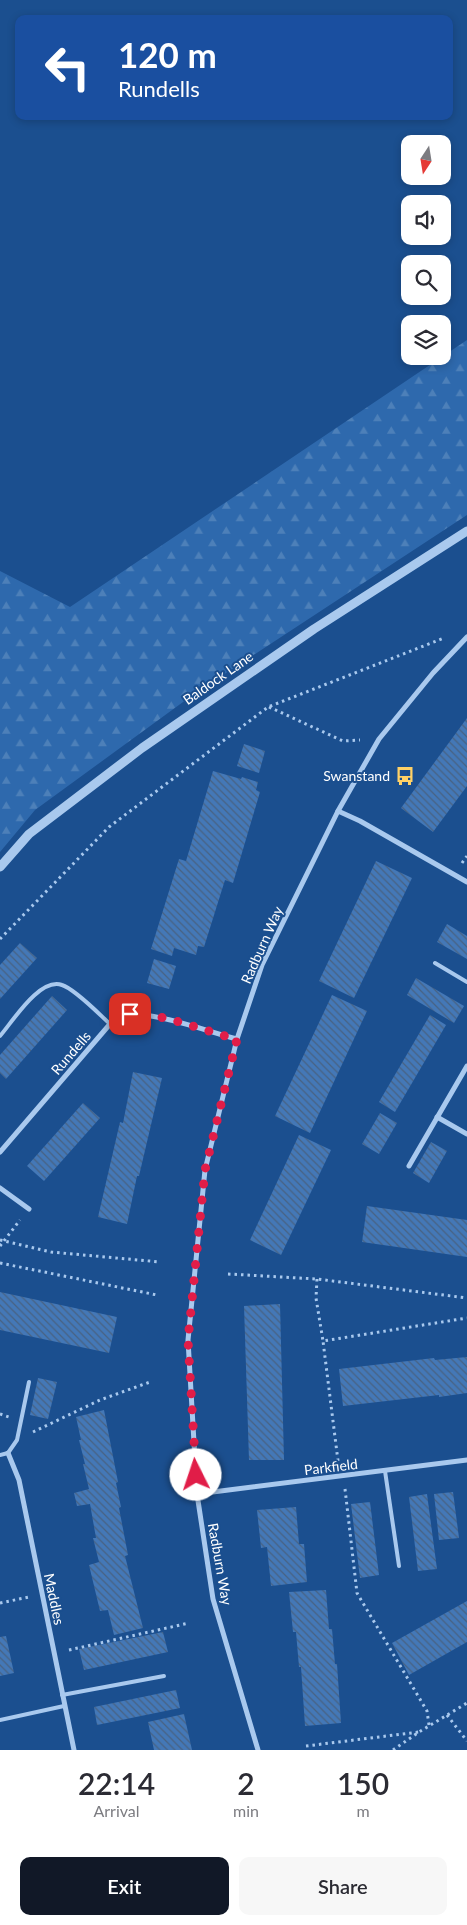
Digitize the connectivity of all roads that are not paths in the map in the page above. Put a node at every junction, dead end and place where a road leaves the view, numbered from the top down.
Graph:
1 (467, 532) edge
2 (467, 637) edge
3 (338, 811) junction
4 (0, 867) edge
5 (467, 882) edge
6 (435, 963) dead end
7 (467, 982) edge
8 (110, 1024) junction
9 (0, 1036) edge
10 (237, 1039) junction
11 (467, 1066) edge
12 (437, 1117) junction
13 (467, 1134) edge
14 (0, 1152) edge
15 (409, 1166) dead end
16 (0, 1188) edge
17 (29, 1209) road end
18 (30, 1382) dead end
19 (8, 1453) junction
20 (0, 1455) edge
21 (467, 1460) edge
22 (385, 1471) junction
23 (197, 1494) junction
24 (399, 1566) dead end
25 (164, 1676) dead end
26 (62, 1695) junction
27 (64, 1706) junction
28 (0, 1720) edge
29 (74, 1750) edge
30 (258, 1750) edge

1 - 4 street, Baldock Lane
2 - 3 street, Radburn Way
3 - 5 street
3 - 10 street, Radburn Way
6 - 7 lane
8 - 9 lane
8 - 10 street, Rundells
8 - 14 street, Rundells
10 - 23 street, Radburn Way
11 - 12 street
12 - 13 street
12 - 15 street
16 - 17 street
18 - 19 lane
19 - 20 lane
19 - 26 street, Maddles
21 - 22 street, Parkfield
22 - 23 street, Parkfield
22 - 24 lane
23 - 30 street, Radburn Way
25 - 26 lane
26 - 27 street, Maddles
27 - 28 lane
27 - 29 street, Maddles

